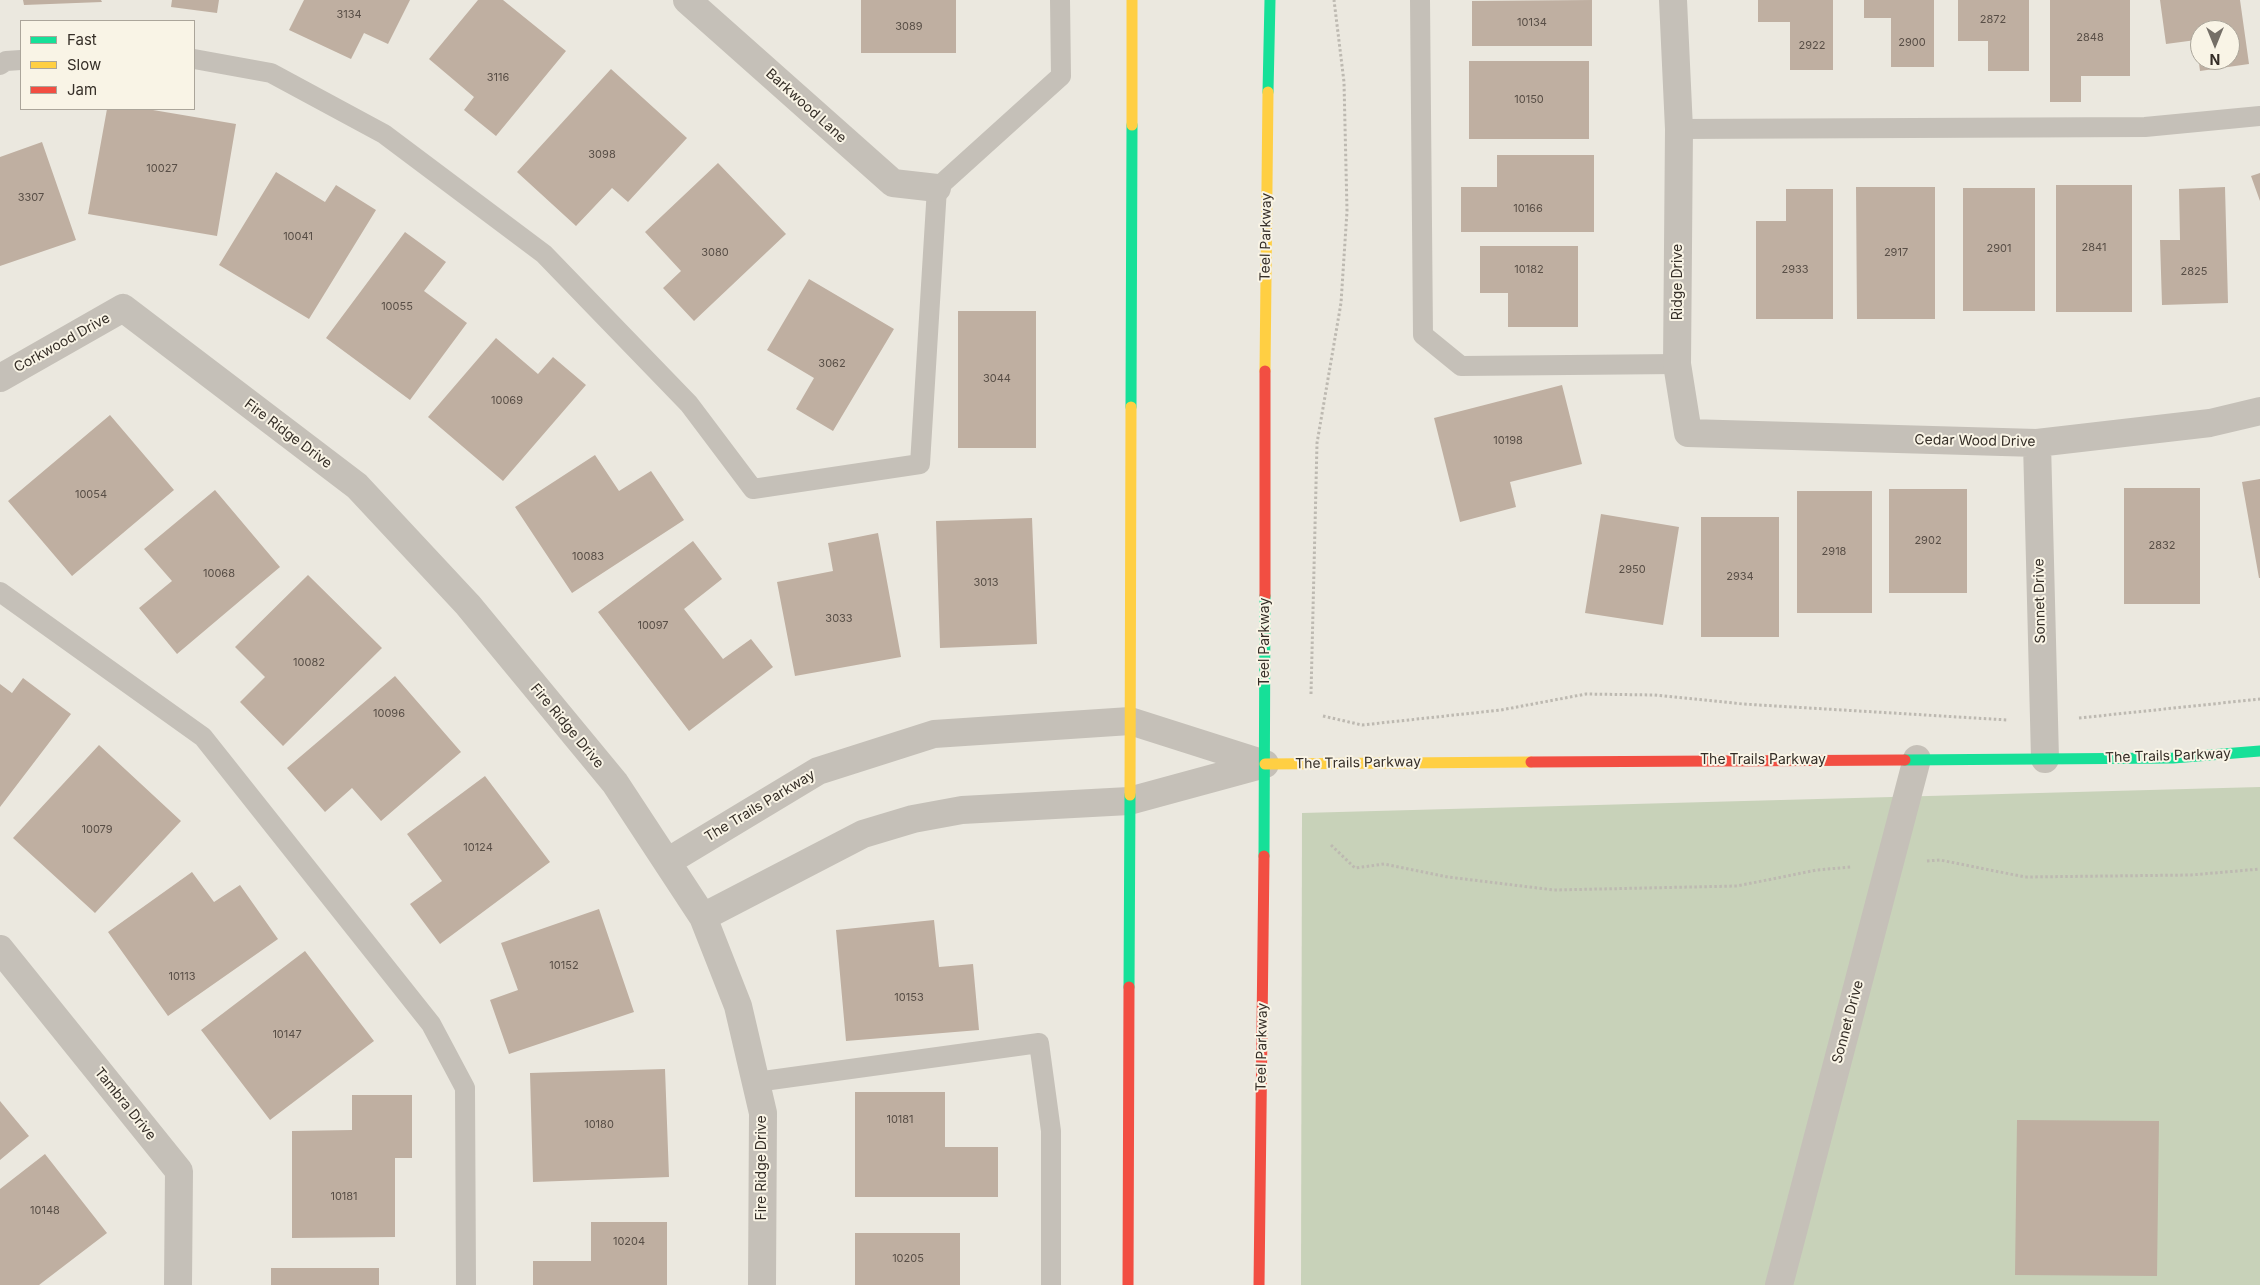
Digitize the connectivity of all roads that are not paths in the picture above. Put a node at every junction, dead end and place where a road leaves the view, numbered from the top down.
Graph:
1 (686, 0) edge
2 (1060, 0) edge
3 (1132, 0) edge
4 (1270, 0) edge
5 (1420, 0) edge
6 (1673, 0) edge
7 (20, 60) edge
8 (195, 60) edge
9 (0, 65) edge
10 (2260, 116) edge
11 (1679, 129) junction
12 (937, 188) junction
13 (123, 308) joint
14 (1677, 364) junction
15 (0, 378) edge
16 (2260, 411) edge
17 (1688, 433) joint
18 (2037, 443) junction
19 (0, 592) edge
20 (1130, 720) junction
21 (2260, 751) edge
22 (1918, 759) junction
23 (2045, 759) junction
24 (1265, 764) junction
25 (1129, 801) junction
26 (667, 862) junction
27 (703, 917) junction
28 (0, 949) edge
29 (756, 1082) junction
30 (178, 1285) edge
31 (466, 1285) edge
32 (762, 1285) edge
33 (1051, 1285) edge
34 (1128, 1285) edge
35 (1259, 1285) edge
36 (1780, 1285) edge

1 - 12 street, Barkwood Lane
2 - 12 lane
3 - 20 main road
4 - 24 main road, Teel Parkway
5 - 14 lane
6 - 11 street, Ridge Drive
7 - 9 lane
8 - 12 lane
10 - 11 lane
11 - 14 street, Ridge Drive
13 - 15 street, Corkwood Drive
13 - 26 street, Fire Ridge Drive
14 - 17 street, Ridge Drive
16 - 18 street, Cedar Wood Drive
17 - 18 street, Cedar Wood Drive
18 - 23 street, Sonnet Drive
19 - 31 lane
20 - 24 street, The Trails Parkway
20 - 25 main road
20 - 26 street, The Trails Parkway
21 - 23 main road, The Trails Parkway
22 - 23 main road, The Trails Parkway
22 - 24 main road, The Trails Parkway
22 - 36 street, Sonnet Drive
24 - 25 street, The Trails Parkway
24 - 35 main road, Teel Parkway
25 - 27 street, The Trails Parkway
25 - 34 main road
26 - 27 street, Fire Ridge Drive
27 - 29 street, Fire Ridge Drive
28 - 30 street, Tambra Drive
29 - 32 street, Fire Ridge Drive
29 - 33 lane

